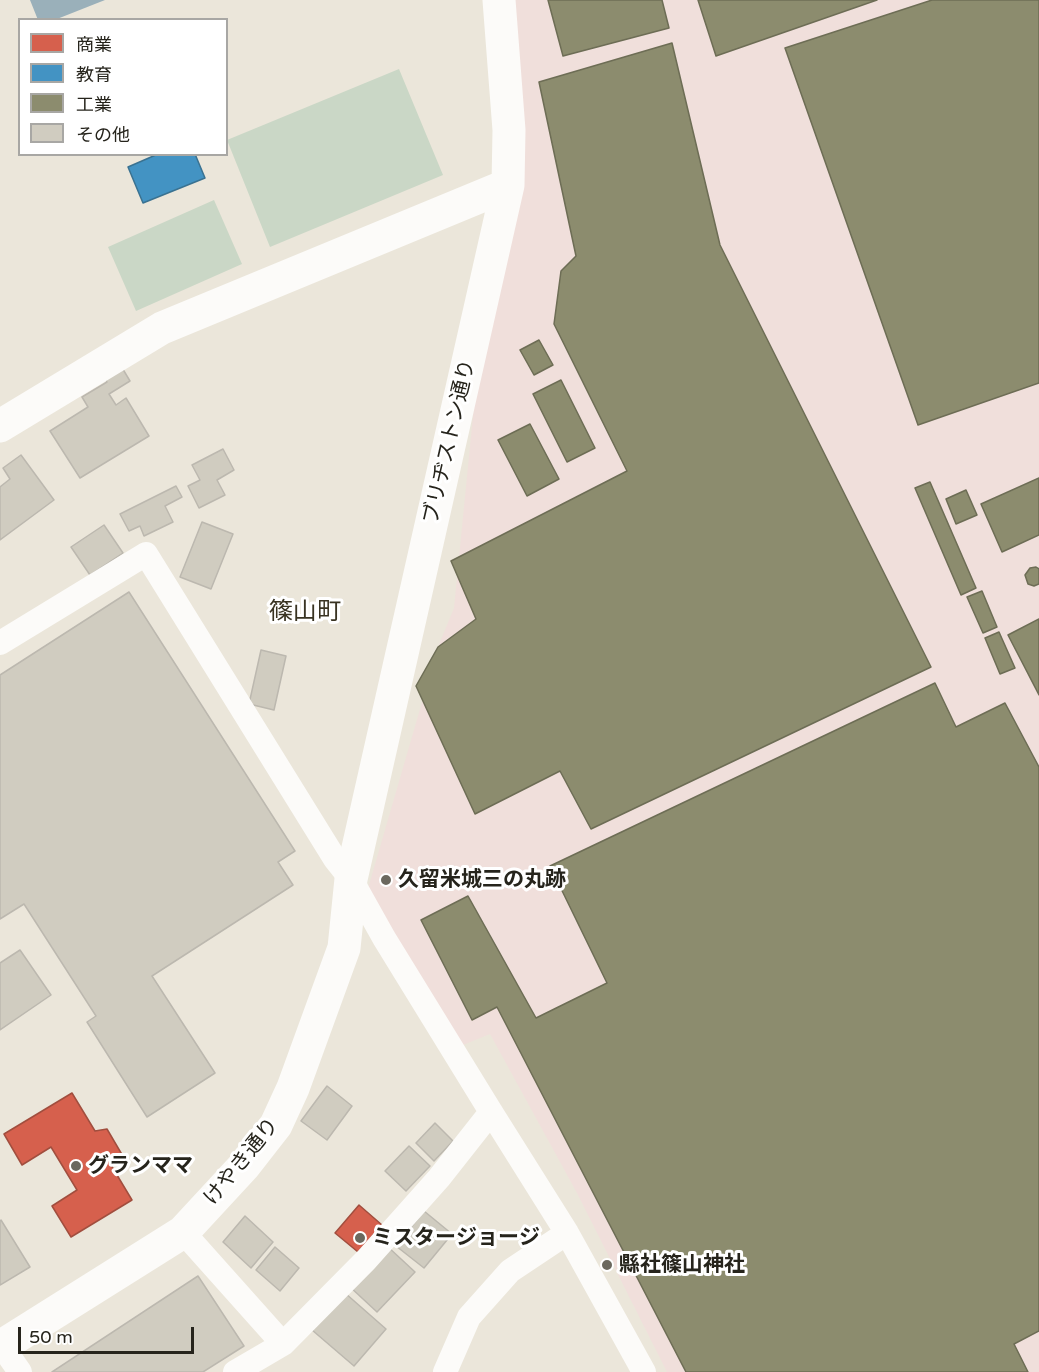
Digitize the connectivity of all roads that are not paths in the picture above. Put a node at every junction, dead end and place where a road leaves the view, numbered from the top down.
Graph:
1 (499, 0) edge
2 (508, 184) junction
3 (0, 426) edge
4 (0, 643) edge
5 (351, 879) junction
6 (491, 1112) junction
7 (183, 1232) junction
8 (567, 1233) junction
9 (283, 1344) junction
10 (5, 1352) edge
11 (235, 1372) edge
12 (445, 1372) edge
13 (644, 1372) edge

1 - 2 street, ブリヂストン通り
2 - 3 street
2 - 5 street, ブリヂストン通り
4 - 5 street
5 - 6 street
5 - 7 street, けやき通り
6 - 8 street
6 - 9 street
7 - 9 street
7 - 10 street, けやき通り
8 - 12 street
8 - 13 street
9 - 11 street

